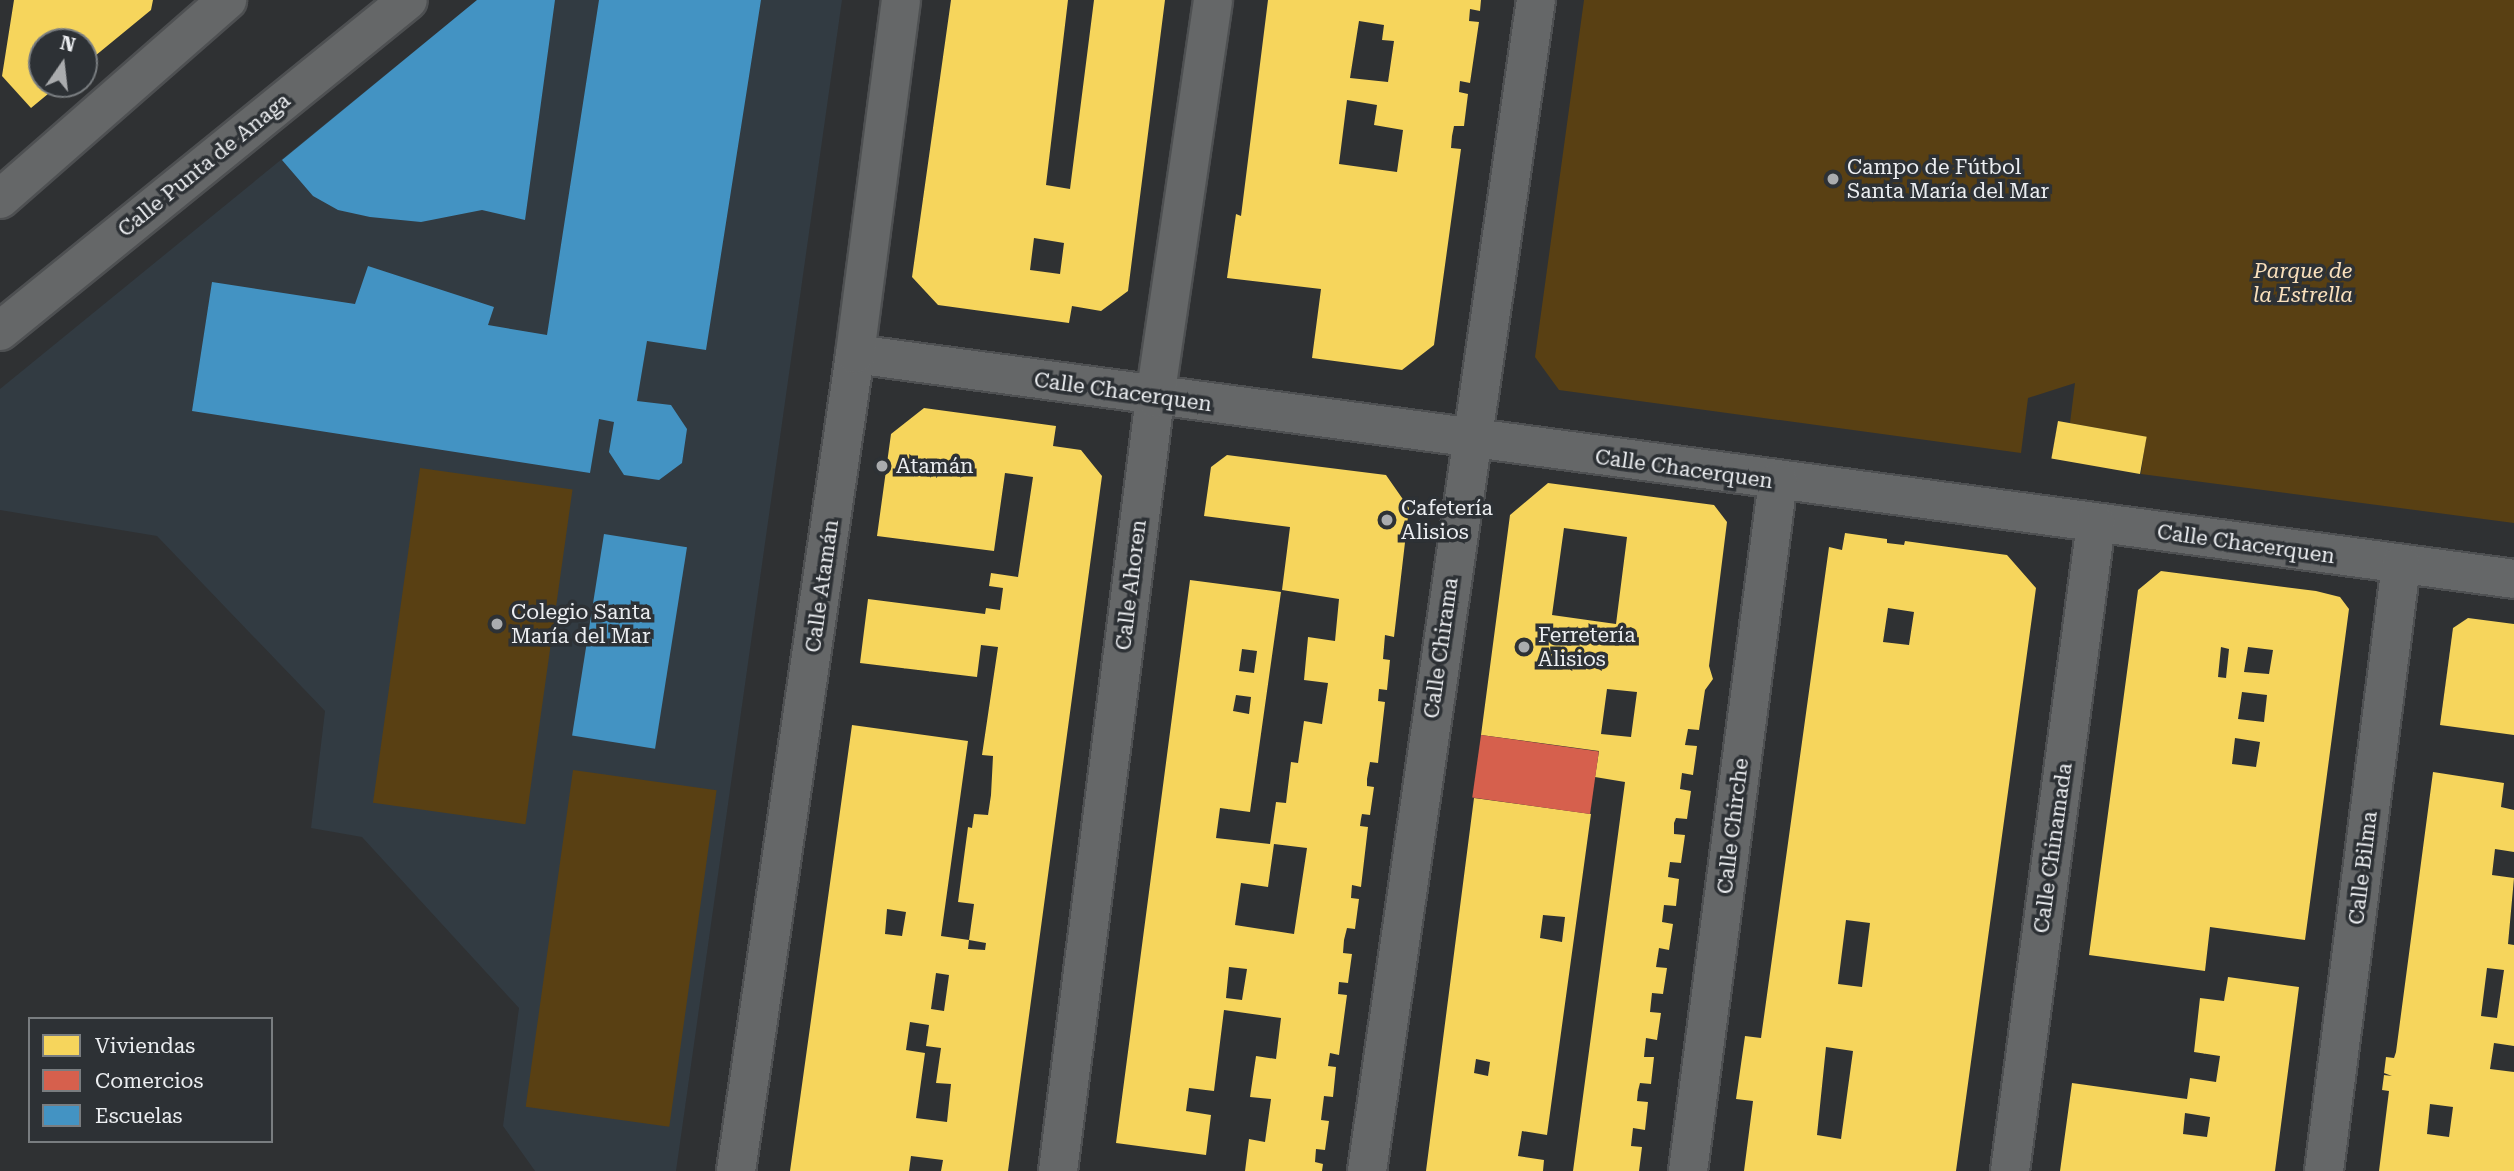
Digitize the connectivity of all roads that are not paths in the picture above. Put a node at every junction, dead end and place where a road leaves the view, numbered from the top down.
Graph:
1 (228, 0) edge
2 (408, 0) edge
3 (901, 0) edge
4 (1213, 0) edge
5 (1536, 0) edge
6 (0, 199) edge
7 (0, 331) edge
8 (855, 354) junction
9 (1155, 398) junction
10 (1470, 440) junction
11 (1777, 481) junction
12 (2096, 524) junction
13 (2401, 565) junction
14 (2514, 579) edge
15 (736, 1171) edge
16 (1058, 1171) edge
17 (1367, 1171) edge
18 (1688, 1171) edge
19 (2010, 1171) edge
20 (2324, 1171) edge

1 - 6 street
2 - 7 street, Calle Punta de Anaga
3 - 8 street, Calle Atamán
4 - 9 street, Calle Ahoren
5 - 10 street, Calle Chirama
8 - 9 street, Calle Chacerquen
8 - 15 street, Calle Atamán
9 - 10 street, Calle Chacerquen
9 - 16 street, Calle Ahoren
10 - 11 street, Calle Chacerquen
10 - 17 street, Calle Chirama
11 - 12 street, Calle Chacerquen
11 - 18 street, Calle Chirche
12 - 13 street, Calle Chacerquen
12 - 19 street, Calle Chinamada
13 - 14 street, Calle Chacerquen
13 - 20 street, Calle Bilma

